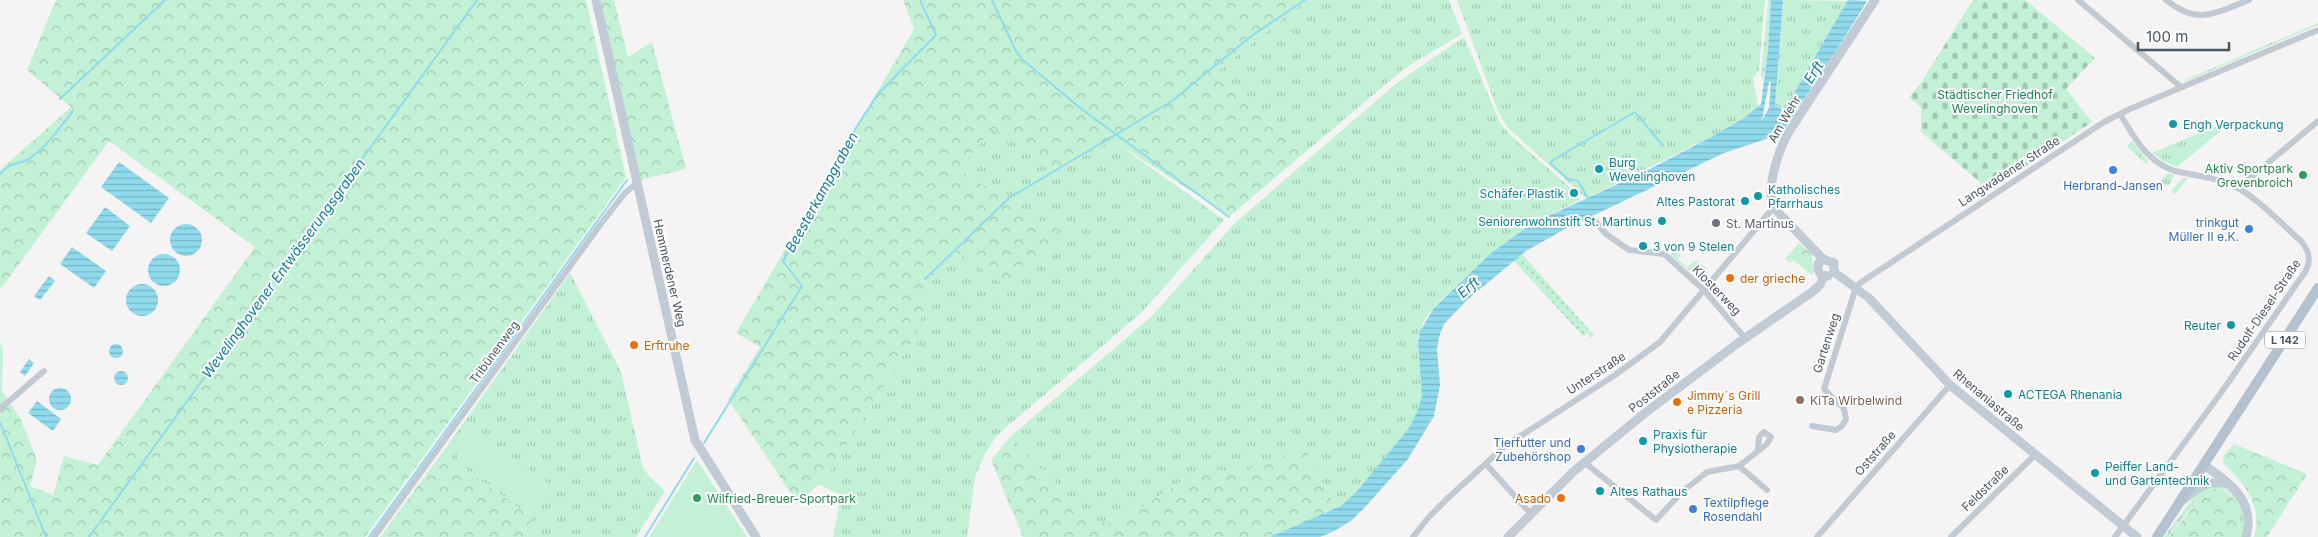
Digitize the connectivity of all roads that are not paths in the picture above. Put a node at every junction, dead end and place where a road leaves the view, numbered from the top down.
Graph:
1 (596, 0) edge
2 (1875, 0) edge
3 (2078, 0) edge
4 (2166, 0) edge
5 (2249, 0) edge
6 (2318, 30) edge
7 (2181, 87) junction
8 (2120, 114) junction
9 (2318, 121) edge
10 (637, 183) junction
11 (2238, 188) junction
12 (1773, 208) junction
13 (1595, 221) dead end
14 (1824, 259) junction
15 (1834, 272) junction
16 (1824, 276) junction
17 (1856, 287) junction
18 (2318, 288) edge
19 (1703, 289) junction
20 (1745, 338) junction
21 (44, 371) dead end
22 (1950, 385) junction
23 (0, 409) edge
24 (1812, 426) dead end
25 (1758, 450) dead end
26 (2036, 454) junction
27 (1584, 462) junction
28 (1486, 464) junction
29 (1739, 466) junction
30 (2204, 466) junction
31 (2231, 484) junction
32 (1767, 490) dead end
33 (2180, 502) junction
34 (1530, 513) junction
35 (2130, 531) edge
36 (374, 537) edge
37 (756, 537) edge
38 (1413, 537) edge
39 (1508, 537) edge
40 (1817, 537) edge
41 (1951, 537) edge
42 (2115, 537) edge
43 (2157, 537) edge
44 (2246, 537) edge

1 - 10 main road, Hemmerdener Weg
2 - 12 main road, Am Wehr
3 - 7 street
4 - 5 street
6 - 7 street, Langwadener Straße
7 - 8 street, Langwadener Straße
8 - 11 street, Rudolf-Diesel-Straße
8 - 17 street, Langwadener Straße
9 - 11 street
10 - 36 street, Tribünenweg
10 - 37 main road, Hemmerdener Weg
11 - 35 street, Rudolf-Diesel-Straße
12 - 14 main road
12 - 19 street, Unterstraße
13 - 19 street, Klosterweg
14 - 15 main road
14 - 16 main road
15 - 16 main road
15 - 17 main road, Rhenaniastraße
16 - 20 main road, Poststraße
17 - 22 main road, Rhenaniastraße
17 - 24 street, Gartenweg
18 - 30 main road, L 142
19 - 20 street, Klosterweg
19 - 28 street, Unterstraße
20 - 27 main road, Poststraße
21 - 23 street
22 - 26 main road, Rhenaniastraße
22 - 40 street, Oststraße
25 - 29 street
26 - 35 main road, Rhenaniastraße
26 - 41 street, Feldstraße
27 - 29 street
27 - 34 main road, Poststraße
28 - 34 street
28 - 38 street, Unterstraße
29 - 32 street
30 - 31 main road
30 - 33 main road
31 - 33 main road
31 - 44 main road
33 - 43 main road
34 - 39 main road, Poststraße
35 - 42 street, Rudolf-Diesel-Straße

